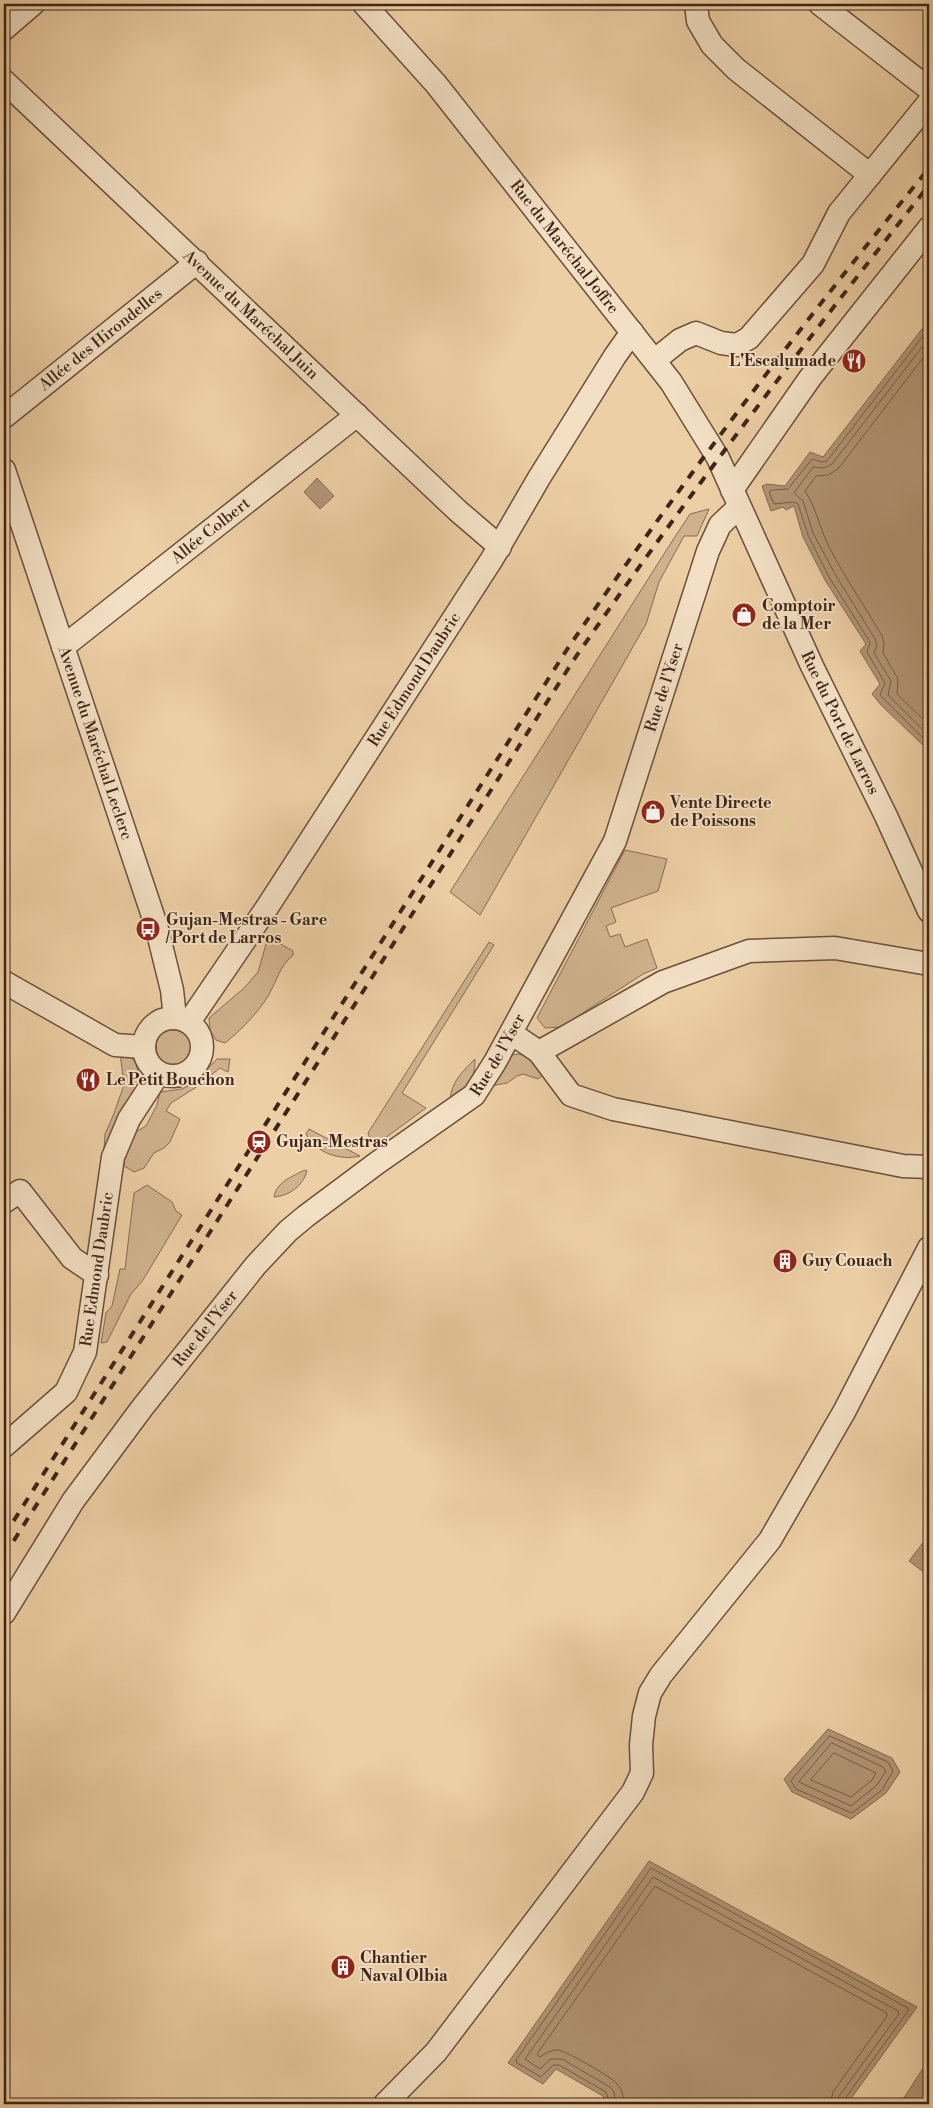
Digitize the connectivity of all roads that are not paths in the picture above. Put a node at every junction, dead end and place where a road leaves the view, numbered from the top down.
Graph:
1 (33, 4) edge
2 (364, 4) edge
3 (696, 4) edge
4 (820, 4) edge
5 (4, 29) edge
6 (4, 81) edge
7 (929, 89) edge
8 (929, 102) edge
9 (870, 174) junction
10 (929, 228) edge
11 (197, 262) junction
12 (632, 332) junction
13 (655, 360) junction
14 (357, 415) junction
15 (4, 417) edge
16 (4, 470) edge
17 (735, 499) junction
18 (500, 547) junction
19 (63, 647) junction
20 (929, 911) edge
21 (929, 964) edge
22 (9, 993) edge
23 (182, 1020) junction
24 (511, 1032) junction
25 (144, 1047) junction
26 (539, 1052) junction
27 (159, 1073) junction
28 (929, 1167) edge
29 (4, 1202) edge
30 (929, 1248) edge
31 (97, 1275) junction
32 (4, 1446) edge
33 (4, 1613) edge
34 (385, 2104) edge

1 - 5 street
2 - 12 street, Rue du Maréchal Joffre
3 - 9 street
4 - 7 street
6 - 11 street, Avenue du Maréchal Juin
8 - 9 street
9 - 13 street
10 - 17 street, Rue de l'Yser
11 - 14 street, Avenue du Maréchal Juin
11 - 15 street, Allée des Hirondelles
12 - 13 street, Rue du Maréchal Joffre
12 - 18 street, Rue Edmond Daubric
13 - 17 street, Rue du Maréchal Joffre
14 - 18 street, Avenue du Maréchal Juin
14 - 19 street, Allée Colbert
16 - 19 street, Avenue du Maréchal Leclerc
17 - 20 street, Rue du Port de Larros
17 - 24 street, Rue de l'Yser
18 - 23 street, Rue Edmond Daubric
19 - 23 street, Avenue du Maréchal Leclerc
21 - 26 street
22 - 25 street
23 - 25 street
23 - 27 street
24 - 26 street
24 - 33 street, Rue de l'Yser
25 - 27 street
26 - 28 street
27 - 31 street, Rue Edmond Daubric
29 - 31 street
30 - 34 street
31 - 32 street, Rue Edmond Daubric

